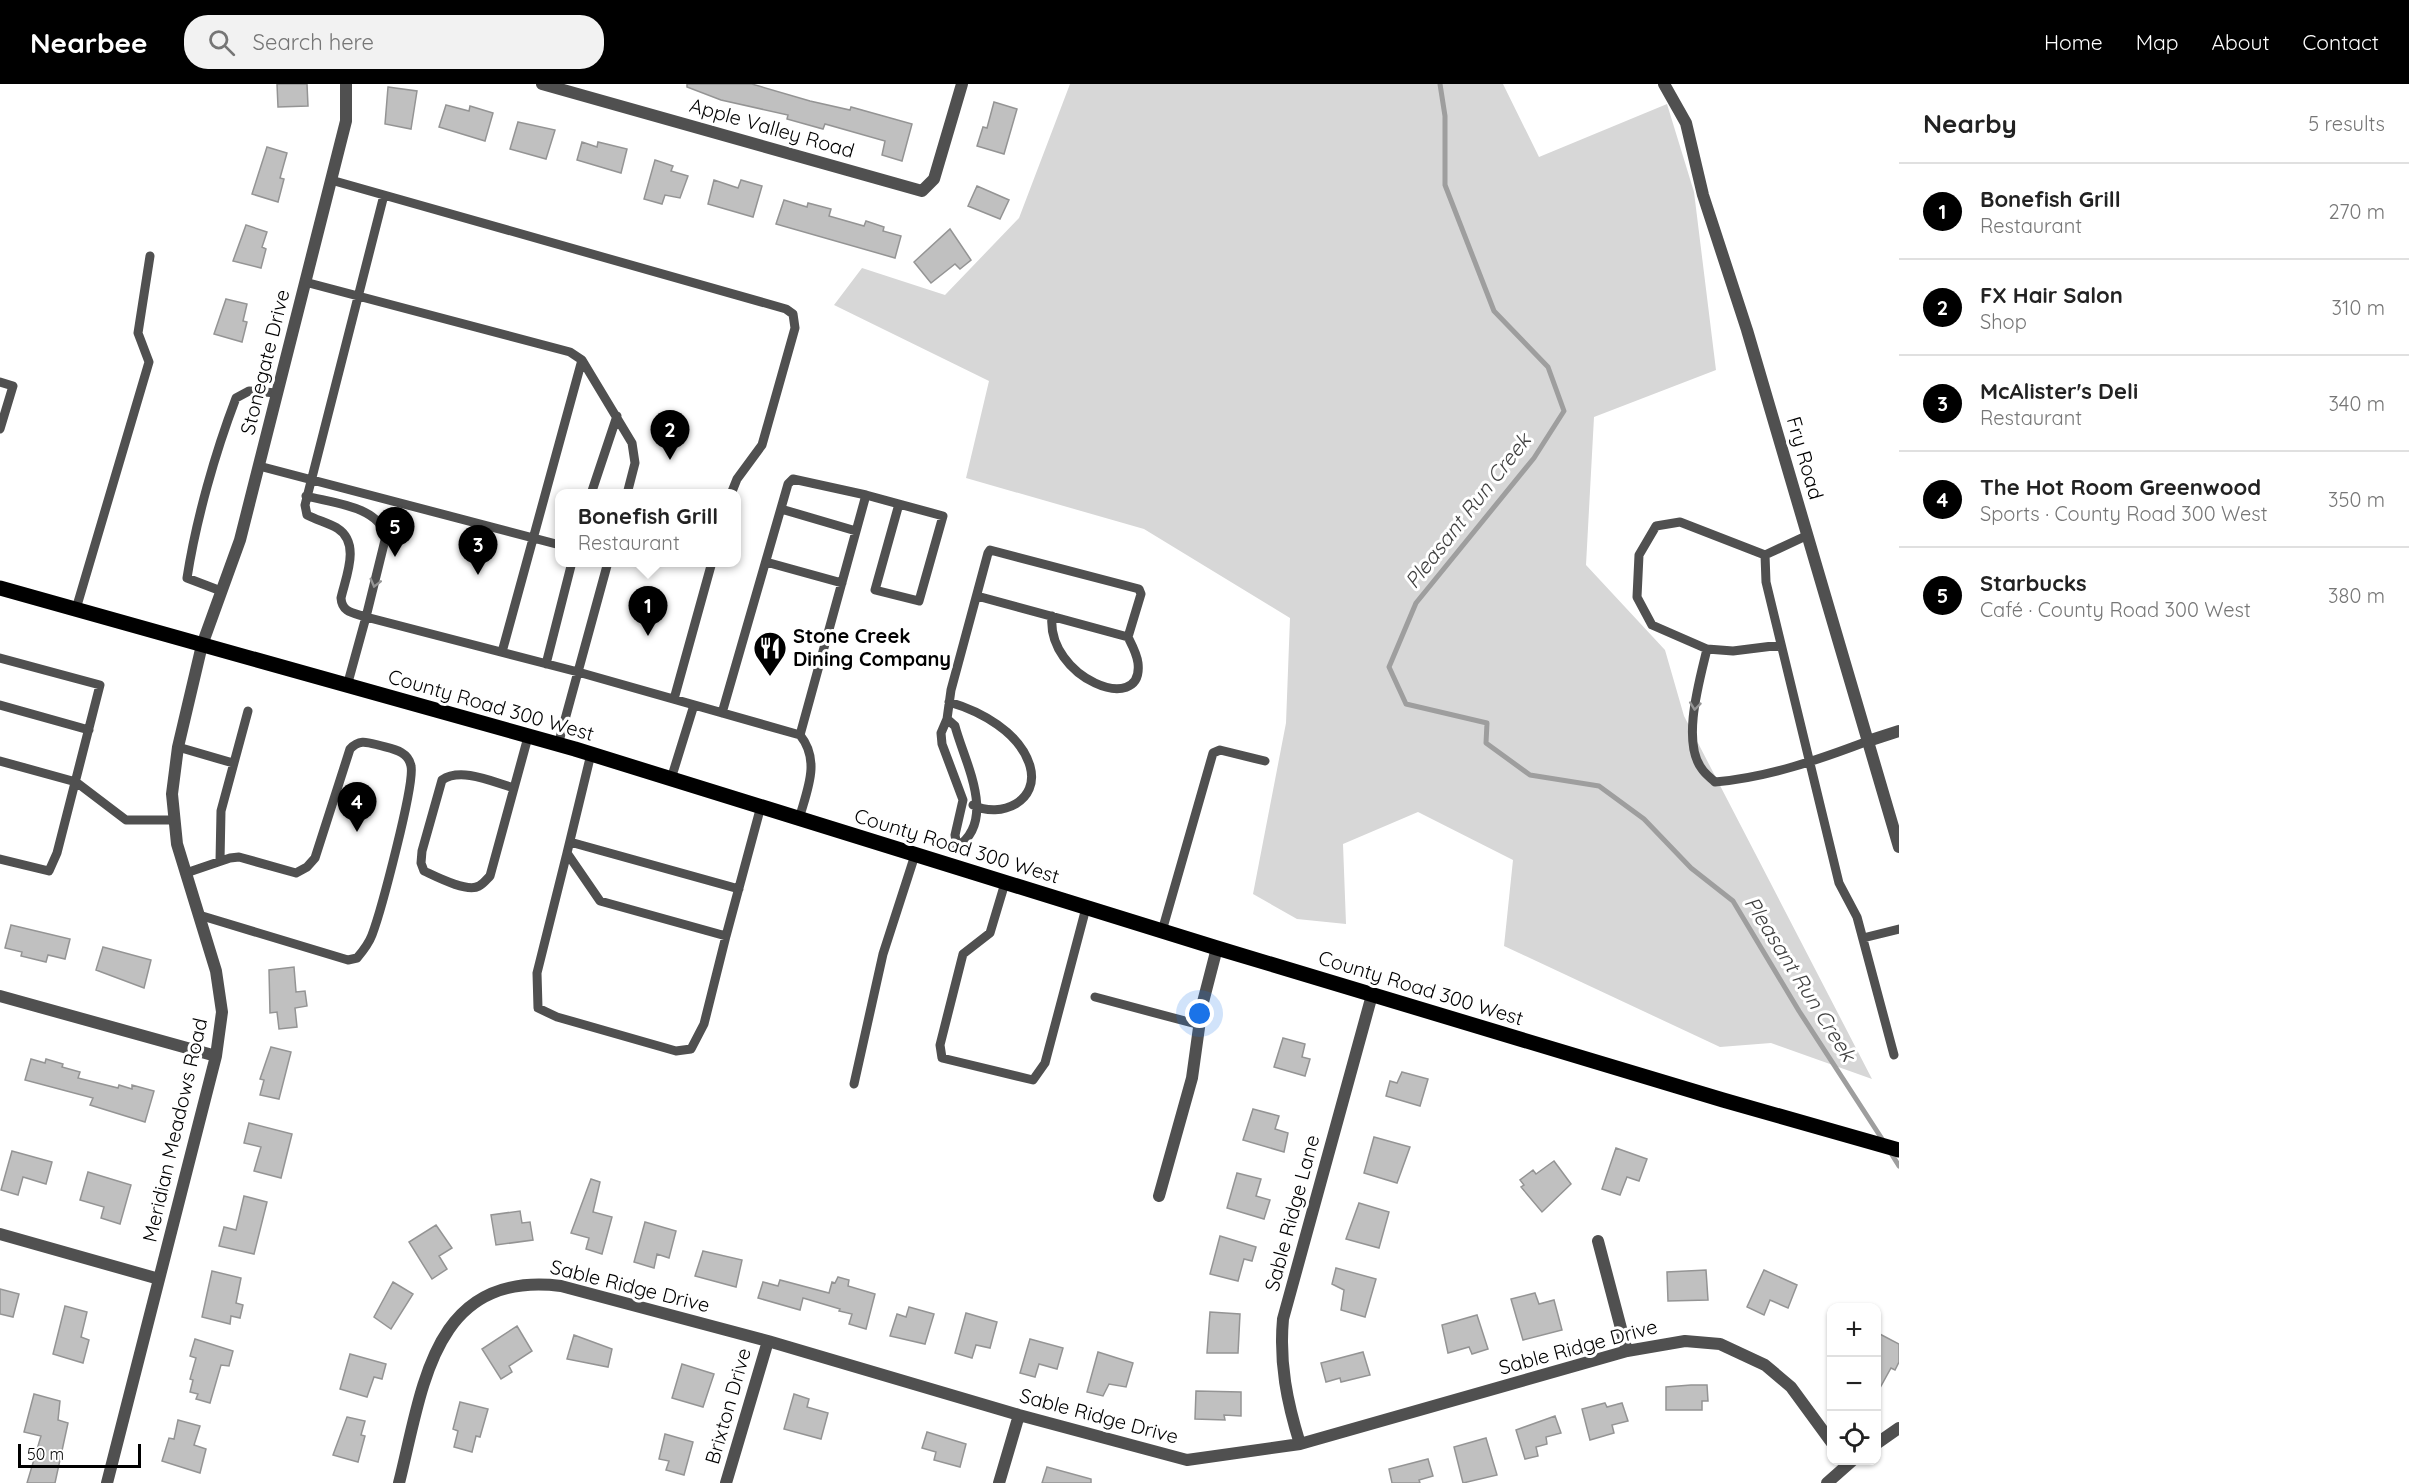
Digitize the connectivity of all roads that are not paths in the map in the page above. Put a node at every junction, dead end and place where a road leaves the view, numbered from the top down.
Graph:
1 (346, 84) edge
2 (542, 84) edge
3 (962, 84) edge
4 (1664, 84) edge
5 (331, 180) junction
6 (384, 195) junction
7 (150, 256) dead end
8 (305, 282) junction
9 (358, 296) junction
10 (582, 360) junction
11 (0, 382) edge
12 (277, 393) junction
13 (617, 416) junction
14 (0, 429) edge
15 (259, 466) junction
16 (309, 479) junction
17 (593, 489) edge
18 (628, 489) edge
19 (733, 489) edge
20 (866, 495) junction
21 (306, 496) junction
22 (899, 504) junction
23 (781, 509) junction
24 (856, 531) junction
25 (1808, 535) junction
26 (532, 539) junction
27 (555, 545) edge
28 (1765, 555) junction
29 (766, 562) junction
30 (571, 567) edge
31 (607, 567) edge
32 (711, 567) edge
33 (842, 583) junction
34 (0, 588) edge
35 (221, 591) junction
36 (977, 596) junction
37 (76, 609) junction
38 (366, 616) junction
39 (1052, 616) junction
40 (1128, 637) junction
41 (201, 645) junction
42 (1781, 645) junction
43 (1707, 649) junction
44 (501, 652) junction
45 (0, 658) edge
46 (546, 664) junction
47 (578, 672) junction
48 (347, 686) junction
49 (674, 699) junction
50 (949, 702) junction
51 (0, 705) edge
52 (694, 705) junction
53 (248, 711) dead end
54 (722, 713) junction
55 (947, 718) junction
56 (89, 730) junction
57 (1899, 731) edge
58 (800, 735) junction
59 (528, 736) junction
60 (1868, 741) junction
61 (558, 745) junction
62 (178, 747) junction
63 (591, 754) junction
64 (0, 761) edge
65 (1265, 761) dead end
66 (233, 763) junction
67 (1809, 763) junction
68 (671, 779) junction
69 (76, 782) junction
70 (514, 788) junction
71 (963, 800) junction
72 (761, 806) junction
73 (977, 807) junction
74 (799, 819) junction
75 (175, 820) junction
76 (570, 842) junction
77 (957, 847) junction
78 (1899, 847) edge
79 (567, 853) junction
80 (915, 855) junction
81 (0, 859) edge
82 (220, 861) junction
83 (951, 866) junction
84 (186, 873) junction
85 (1005, 883) junction
86 (739, 889) junction
87 (1086, 908) junction
88 (200, 915) junction
89 (1899, 929) edge
90 (1162, 931) junction
91 (726, 936) junction
92 (1863, 938) junction
93 (1217, 948) junction
94 (1372, 995) junction
95 (0, 996) edge
96 (1095, 997) dead end
97 (1200, 1024) junction
98 (1894, 1055) dead end
99 (216, 1056) junction
100 (854, 1084) dead end
101 (1899, 1150) edge
102 (1159, 1196) dead end
103 (0, 1234) edge
104 (1598, 1241) dead end
105 (159, 1279) junction
106 (768, 1341) junction
107 (1627, 1351) junction
108 (1019, 1415) junction
109 (1899, 1428) edge
110 (1827, 1437) edge
111 (1881, 1441) edge
112 (1300, 1444) junction
113 (1845, 1465) edge
114 (107, 1483) edge
115 (399, 1483) edge
116 (726, 1483) edge
117 (999, 1483) edge
118 (1827, 1483) edge

1 - 5 street, Stonegate Drive
2 - 3 street, Apple Valley Road
4 - 25 street, Fry Road
5 - 6 lane
5 - 8 street, Stonegate Drive
6 - 9 lane
6 - 19 lane
7 - 37 lane
8 - 9 lane
8 - 12 street, Stonegate Drive
9 - 10 lane
9 - 16 lane
10 - 13 lane
10 - 26 lane
11 - 14 lane
12 - 15 street, Stonegate Drive
12 - 35 lane
13 - 17 lane
13 - 18 lane
15 - 16 lane
15 - 35 street, Stonegate Drive
16 - 21 lane
16 - 26 lane
20 - 22 lane
20 - 23 lane
20 - 24 lane
21 - 38 lane
21 -> 38 lane
22 - 22 lane
23 - 24 lane
23 - 29 lane
24 - 33 lane
25 - 28 lane
25 - 60 street, Fry Road
26 - 27 lane
26 - 44 lane
28 - 42 lane
28 - 43 lane
29 - 33 lane
29 - 54 lane
30 - 46 lane
31 - 47 lane
32 - 49 lane
33 - 58 lane
34 - 37 main road, County Road 300 West
35 - 41 street, Stonegate Drive
36 - 39 lane
36 - 40 lane
36 - 50 lane
37 - 41 main road, County Road 300 West
38 - 44 lane
38 - 48 lane
39 - 40 lane
39 - 40 lane
41 - 48 main road, County Road 300 West
41 - 62 street, Meridian Meadows Road
42 - 43 lane
42 - 67 lane
43 -> 67 lane
44 - 46 lane
45 - 56 lane
46 - 47 lane
47 - 49 lane
47 - 61 lane
48 - 59 main road, County Road 300 West
49 - 52 lane
50 - 55 lane
50 - 73 lane
51 - 56 lane
52 - 54 lane
52 - 68 lane
53 - 66 lane
54 - 58 lane
55 - 71 lane
55 - 73 lane
56 - 69 lane
57 - 60 street
58 - 74 lane
59 - 61 main road, County Road 300 West
59 - 70 lane
60 - 67 lane
60 - 78 street, Fry Road
61 - 63 main road, County Road 300 West
62 - 66 lane
62 - 75 street, Meridian Meadows Road
63 - 68 main road, County Road 300 West
63 - 76 lane
64 - 69 lane
65 - 90 lane
66 - 82 lane
67 - 92 lane
68 - 72 main road, County Road 300 West
69 - 75 lane
69 - 81 lane
70 - 70 lane
71 - 73 lane
71 - 77 lane
72 - 74 main road, County Road 300 West
72 - 86 lane
73 - 77 lane
74 - 80 main road, County Road 300 West
75 - 84 street, Meridian Meadows Road
76 - 79 lane
76 - 86 lane
77 - 83 lane
79 - 91 lane
79 - 91 lane
80 - 83 main road, County Road 300 West
80 - 100 lane
82 - 84 lane
82 - 88 lane
83 - 85 main road, County Road 300 West
84 - 88 street, Meridian Meadows Road
85 - 87 main road, County Road 300 West
85 - 87 lane
86 - 91 lane
87 - 90 main road, County Road 300 West
88 - 99 street, Meridian Meadows Road
89 - 92 lane
90 - 93 main road, County Road 300 West
92 - 98 lane
93 - 94 main road, County Road 300 West
93 - 97 street
94 - 101 main road, County Road 300 West
94 - 112 street, Sable Ridge Lane
95 - 99 street
96 - 97 lane
97 - 102 street
99 - 105 street, Meridian Meadows Road
103 - 105 street
104 - 107 street
105 - 114 street, Meridian Meadows Road
106 - 108 street, Sable Ridge Drive
106 - 115 street, Sable Ridge Drive
106 - 116 street, Brixton Drive
107 - 110 street, Sable Ridge Drive
107 - 112 street, Sable Ridge Drive
108 - 112 street, Sable Ridge Drive
108 - 117 street
109 - 111 street
113 - 118 street

